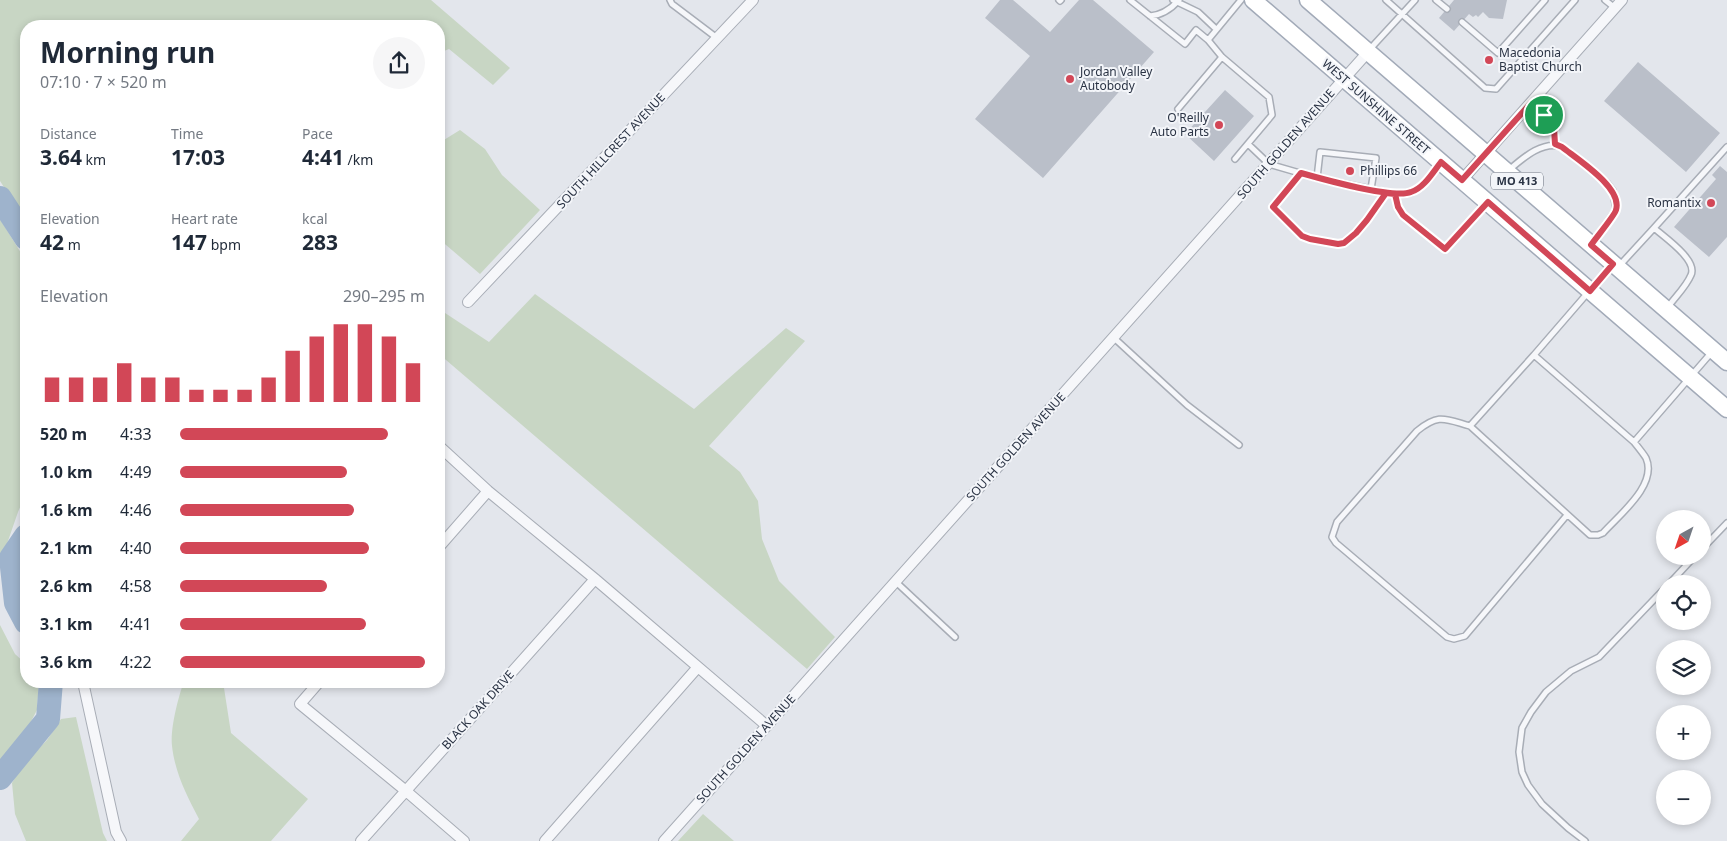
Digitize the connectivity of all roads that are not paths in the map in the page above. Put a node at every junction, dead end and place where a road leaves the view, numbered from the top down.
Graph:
1 (670, 0) edge
2 (753, 0) edge
3 (1130, 0) edge
4 (1241, 0) edge
5 (1253, 0) edge
6 (1308, 0) edge
7 (1386, 0) edge
8 (1415, 0) edge
9 (1436, 0) edge
10 (1545, 0) edge
11 (1575, 0) edge
12 (1605, 0) edge
13 (1622, 0) edge
14 (1176, 1) edge
15 (1615, 8) junction
16 (1446, 9) dead end
17 (1402, 14) junction
18 (1149, 16) junction
19 (1462, 22) dead end
20 (1216, 29) junction
21 (717, 38) junction
22 (1208, 40) junction
23 (1368, 52) junction
24 (1222, 57) junction
25 (1344, 78) junction
26 (1531, 103) junction
27 (1178, 109) dead end
28 (1248, 144) junction
29 (1555, 144) junction
30 (1727, 148) edge
31 (1485, 154) junction
32 (1358, 156) junction
33 (1235, 159) dead end
34 (1441, 162) junction
35 (1356, 163) dead end
36 (1268, 164) junction
37 (1507, 172) junction
38 (1301, 173) junction
39 (1317, 178) junction
40 (1462, 180) junction
41 (1371, 189) junction
42 (1386, 193) junction
43 (1395, 194) junction
44 (1488, 202) junction
45 (1654, 228) junction
46 (1591, 245) junction
47 (1615, 266) junction
48 (1590, 291) junction
49 (468, 302) dead end
50 (1666, 310) junction
51 (1114, 337) junction
52 (1714, 351) junction
53 (1534, 355) junction
54 (1727, 362) edge
55 (1690, 377) junction
56 (1727, 409) edge
57 (1470, 426) junction
58 (1634, 442) junction
59 (1239, 445) dead end
60 (445, 452) edge
61 (488, 491) junction
62 (1567, 515) junction
63 (1727, 522) edge
64 (1711, 539) edge
65 (445, 540) edge
66 (1687, 565) edge
67 (1678, 575) edge
68 (595, 579) junction
69 (895, 582) junction
70 (1656, 597) edge
71 (955, 637) dead end
72 (698, 667) junction
73 (84, 688) edge
74 (314, 688) edge
75 (767, 726) junction
76 (406, 791) junction
77 (121, 841) edge
78 (360, 841) edge
79 (464, 841) edge
80 (545, 841) edge
81 (664, 841) edge
82 (1585, 841) edge

1 - 21 lane
2 - 21 street, SOUTH HILLCREST AVENUE
3 - 18 lane
4 - 20 lane
5 - 25 main road, WEST SUNSHINE STREET / MO 413
6 - 23 main road, MO 413
7 - 17 lane
8 - 17 lane
9 - 16 lane
10 - 19 lane
11 - 17 lane
12 - 15 lane
13 - 15 street
14 - 18 lane
14 - 20 lane
15 - 26 street
17 - 23 lane
18 - 22 lane
20 - 22 lane
21 - 49 street, SOUTH HILLCREST AVENUE
22 - 24 lane
23 - 25 street, SOUTH GOLDEN AVENUE
23 - 31 main road, MO 413
24 - 27 lane
24 - 28 lane
25 - 34 main road, WEST SUNSHINE STREET / MO 413
25 - 36 street, SOUTH GOLDEN AVENUE
26 - 29 lane
26 - 31 street
28 - 33 lane
28 - 36 lane
29 - 37 lane
29 - 46 lane
30 - 45 lane
31 - 37 main road, MO 413
31 - 40 street
32 - 35 lane
32 - 39 lane
32 - 41 lane
34 - 40 main road, WEST SUNSHINE STREET / MO 413
34 - 43 lane
36 - 38 lane
36 - 51 street, SOUTH GOLDEN AVENUE
37 - 46 main road, MO 413
38 - 39 lane
38 - 42 lane
39 - 41 lane
40 - 44 main road, WEST SUNSHINE STREET / MO 413
41 - 42 lane
42 - 43 lane
43 - 44 lane
44 - 48 main road, WEST SUNSHINE STREET / MO 413
45 - 47 lane
45 - 50 lane
46 - 47 main road, MO 413
47 - 48 lane
47 - 50 main road, MO 413
48 - 53 lane
48 - 55 main road, WEST SUNSHINE STREET / MO 413
50 - 52 main road, MO 413
51 - 59 lane
51 - 69 street, SOUTH GOLDEN AVENUE
52 - 54 main road, MO 413
52 - 55 lane
53 - 57 lane
53 - 58 lane
55 - 56 main road, WEST SUNSHINE STREET / MO 413
55 - 58 lane
57 - 62 lane
57 - 62 lane
58 - 62 lane
60 - 61 street
61 - 65 street
61 - 68 street
63 - 64 lane
66 - 67 lane
68 - 72 street
68 - 76 street, BLACK OAK DRIVE
69 - 71 lane
69 - 75 street, SOUTH GOLDEN AVENUE
70 - 82 lane
72 - 75 street
72 - 80 street
73 - 77 street
74 - 76 street
75 - 81 street, SOUTH GOLDEN AVENUE
76 - 78 street, BLACK OAK DRIVE
76 - 79 street

